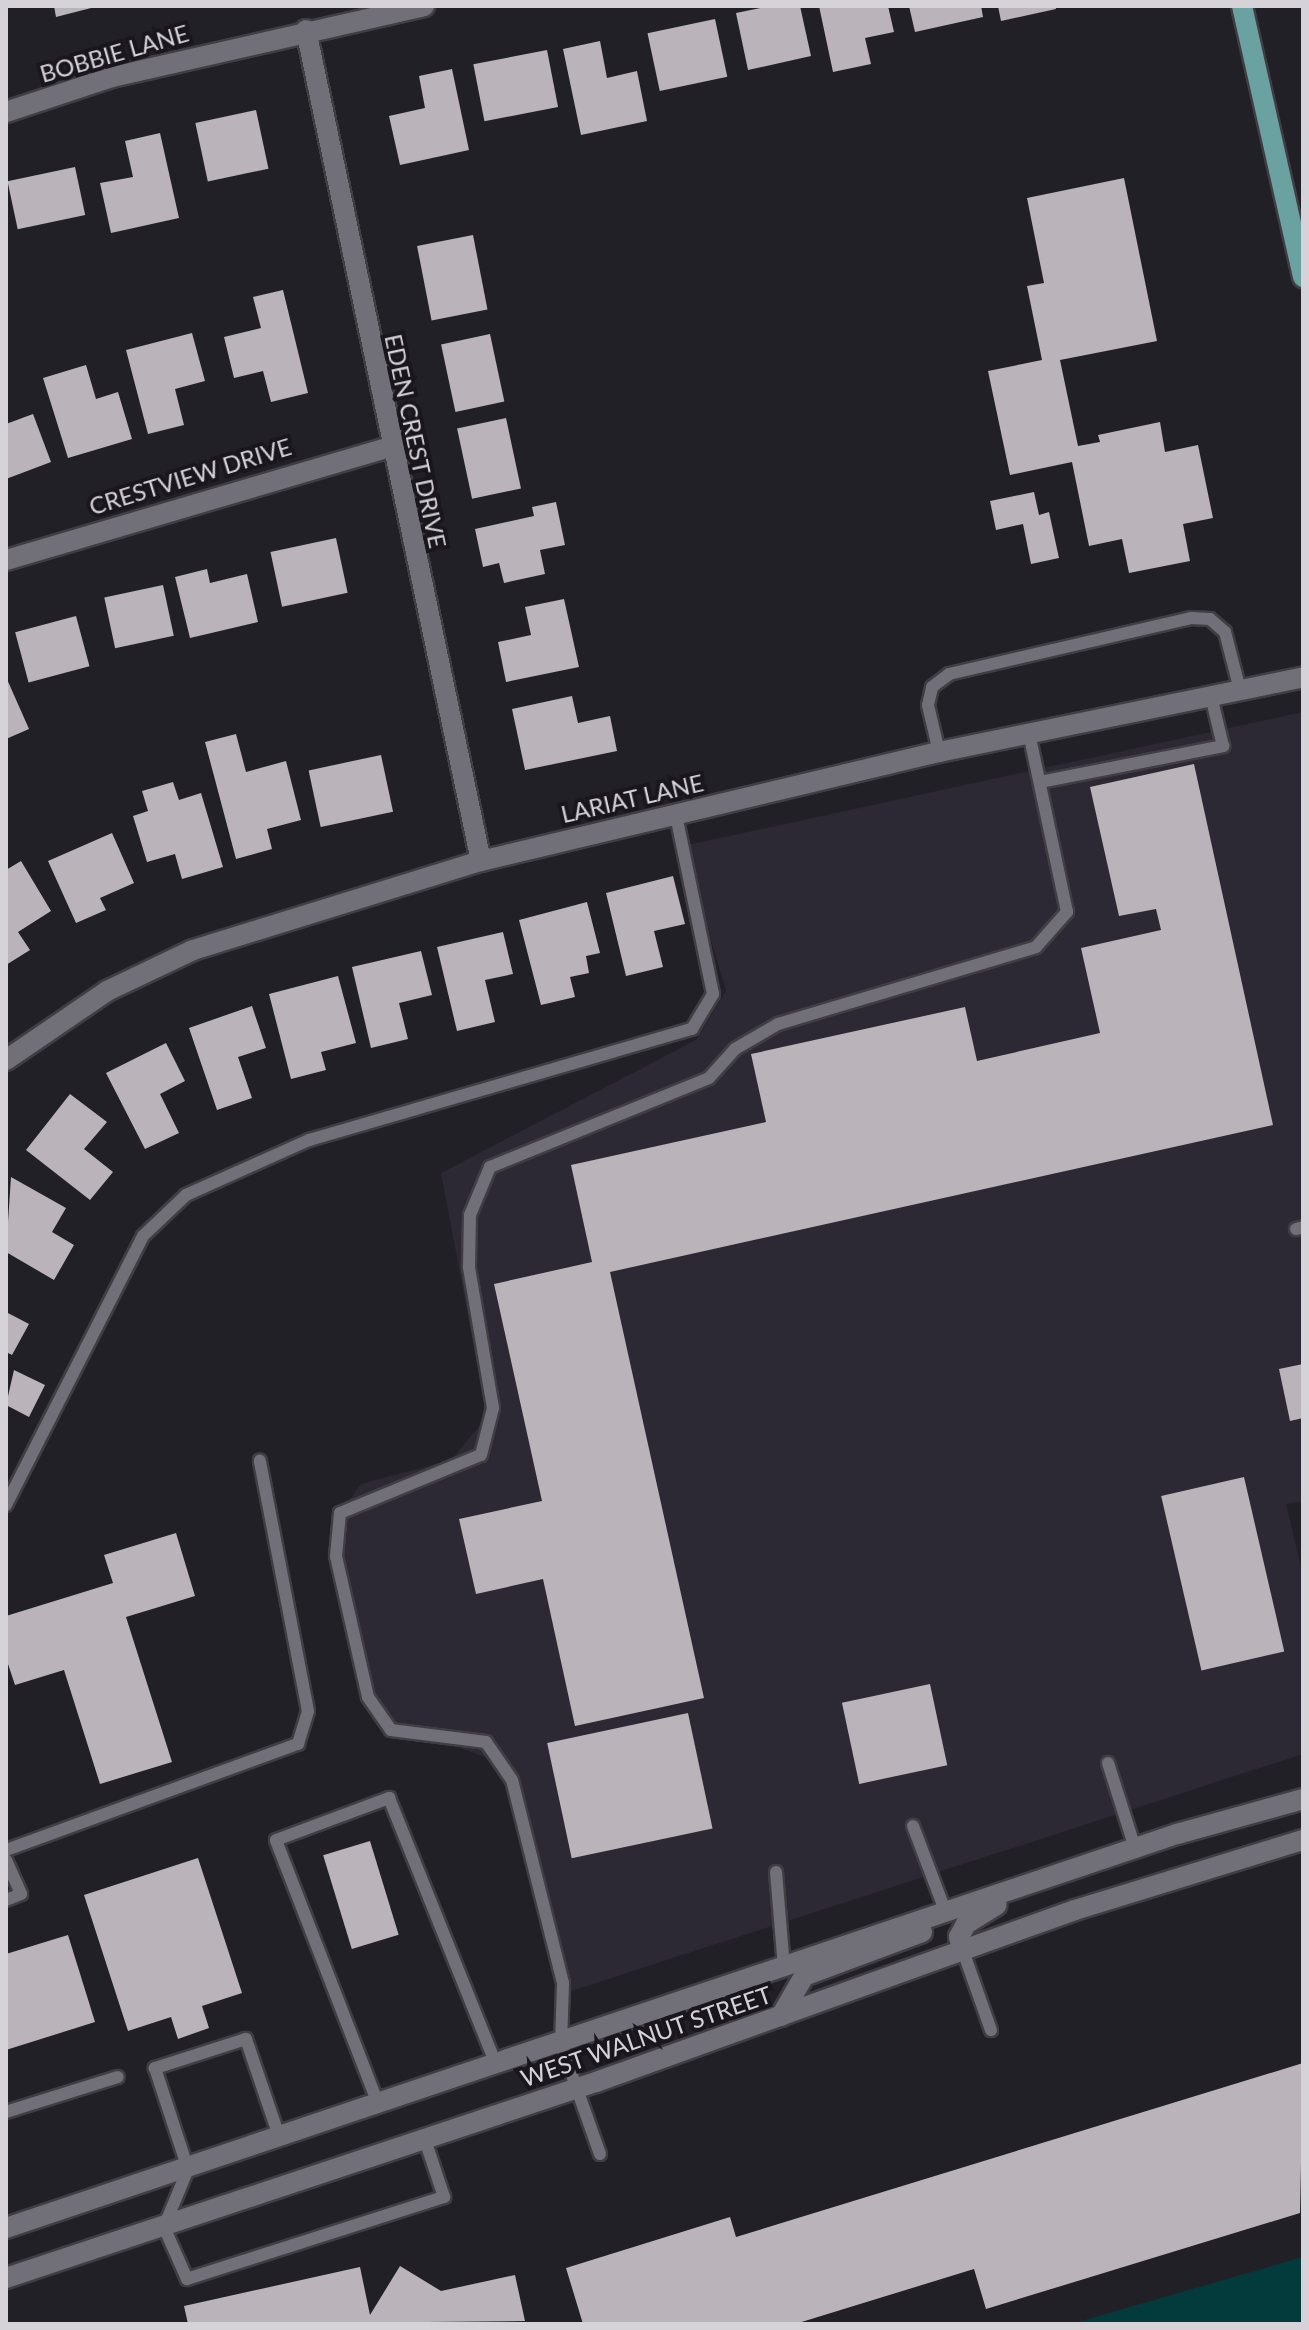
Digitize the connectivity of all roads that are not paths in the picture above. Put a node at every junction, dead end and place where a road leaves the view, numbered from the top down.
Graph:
1 (424, 6) edge
2 (1242, 6) edge
3 (306, 30) junction
4 (6, 112) edge
5 (1303, 277) edge
6 (390, 447) junction
7 (6, 560) edge
8 (1303, 677) edge
9 (1240, 690) junction
10 (1211, 696) junction
11 (1029, 733) junction
12 (939, 752) junction
13 (1040, 782) junction
14 (676, 815) junction
15 (481, 861) junction
16 (6, 1060) edge
17 (260, 1461) dead end
18 (6, 1505) edge
19 (1108, 1763) dead end
20 (1303, 1799) edge
21 (913, 1826) dead end
22 (1303, 1840) edge
23 (6, 1850) edge
24 (1128, 1850) junction
25 (6, 1860) edge
26 (776, 1872) dead end
27 (6, 1900) edge
28 (946, 1913) junction
29 (963, 1951) junction
30 (784, 1968) junction
31 (781, 2016) junction
32 (991, 2030) dead end
33 (561, 2044) junction
34 (497, 2066) junction
35 (118, 2077) dead end
36 (577, 2089) junction
37 (379, 2106) junction
38 (6, 2112) edge
39 (280, 2139) junction
40 (425, 2140) junction
41 (600, 2154) dead end
42 (188, 2169) junction
43 (164, 2227) junction
44 (6, 2228) edge
45 (6, 2278) edge

1 - 3 main road, BOBBIE LANE
2 - 5 main road
3 - 4 main road, BOBBIE LANE
3 - 6 main road, EDEN CREST DRIVE
6 - 7 main road, CRESTVIEW DRIVE
6 - 15 main road, EDEN CREST DRIVE
8 - 9 main road, LARIAT LANE
9 - 10 main road, LARIAT LANE
9 - 12 lane
10 - 11 main road, LARIAT LANE
10 - 13 lane
11 - 12 main road, LARIAT LANE
11 - 13 lane
12 - 14 main road, LARIAT LANE
13 - 33 lane
14 - 15 main road, LARIAT LANE
14 - 18 lane
15 - 16 main road, LARIAT LANE
17 - 23 lane
19 - 24 lane
20 - 24 main road, WEST WALNUT STREET
21 - 28 lane
22 - 29 main road, WEST WALNUT STREET
24 - 28 main road, WEST WALNUT STREET
24 - 29 main road
25 - 27 lane
26 - 30 lane
28 - 30 main road, WEST WALNUT STREET
28 - 31 main road
29 - 31 main road, WEST WALNUT STREET
29 - 32 lane
30 - 33 main road, WEST WALNUT STREET
31 - 36 main road, WEST WALNUT STREET
33 - 34 main road, WEST WALNUT STREET
33 - 36 lane
34 - 37 main road, WEST WALNUT STREET
34 - 37 lane
35 - 38 lane
36 - 40 main road, WEST WALNUT STREET
36 - 41 lane
37 - 39 main road, WEST WALNUT STREET
39 - 42 main road, WEST WALNUT STREET
39 - 42 lane
40 - 43 main road, WEST WALNUT STREET
40 - 43 lane
42 - 43 lane
42 - 44 main road, WEST WALNUT STREET
43 - 45 main road, WEST WALNUT STREET

